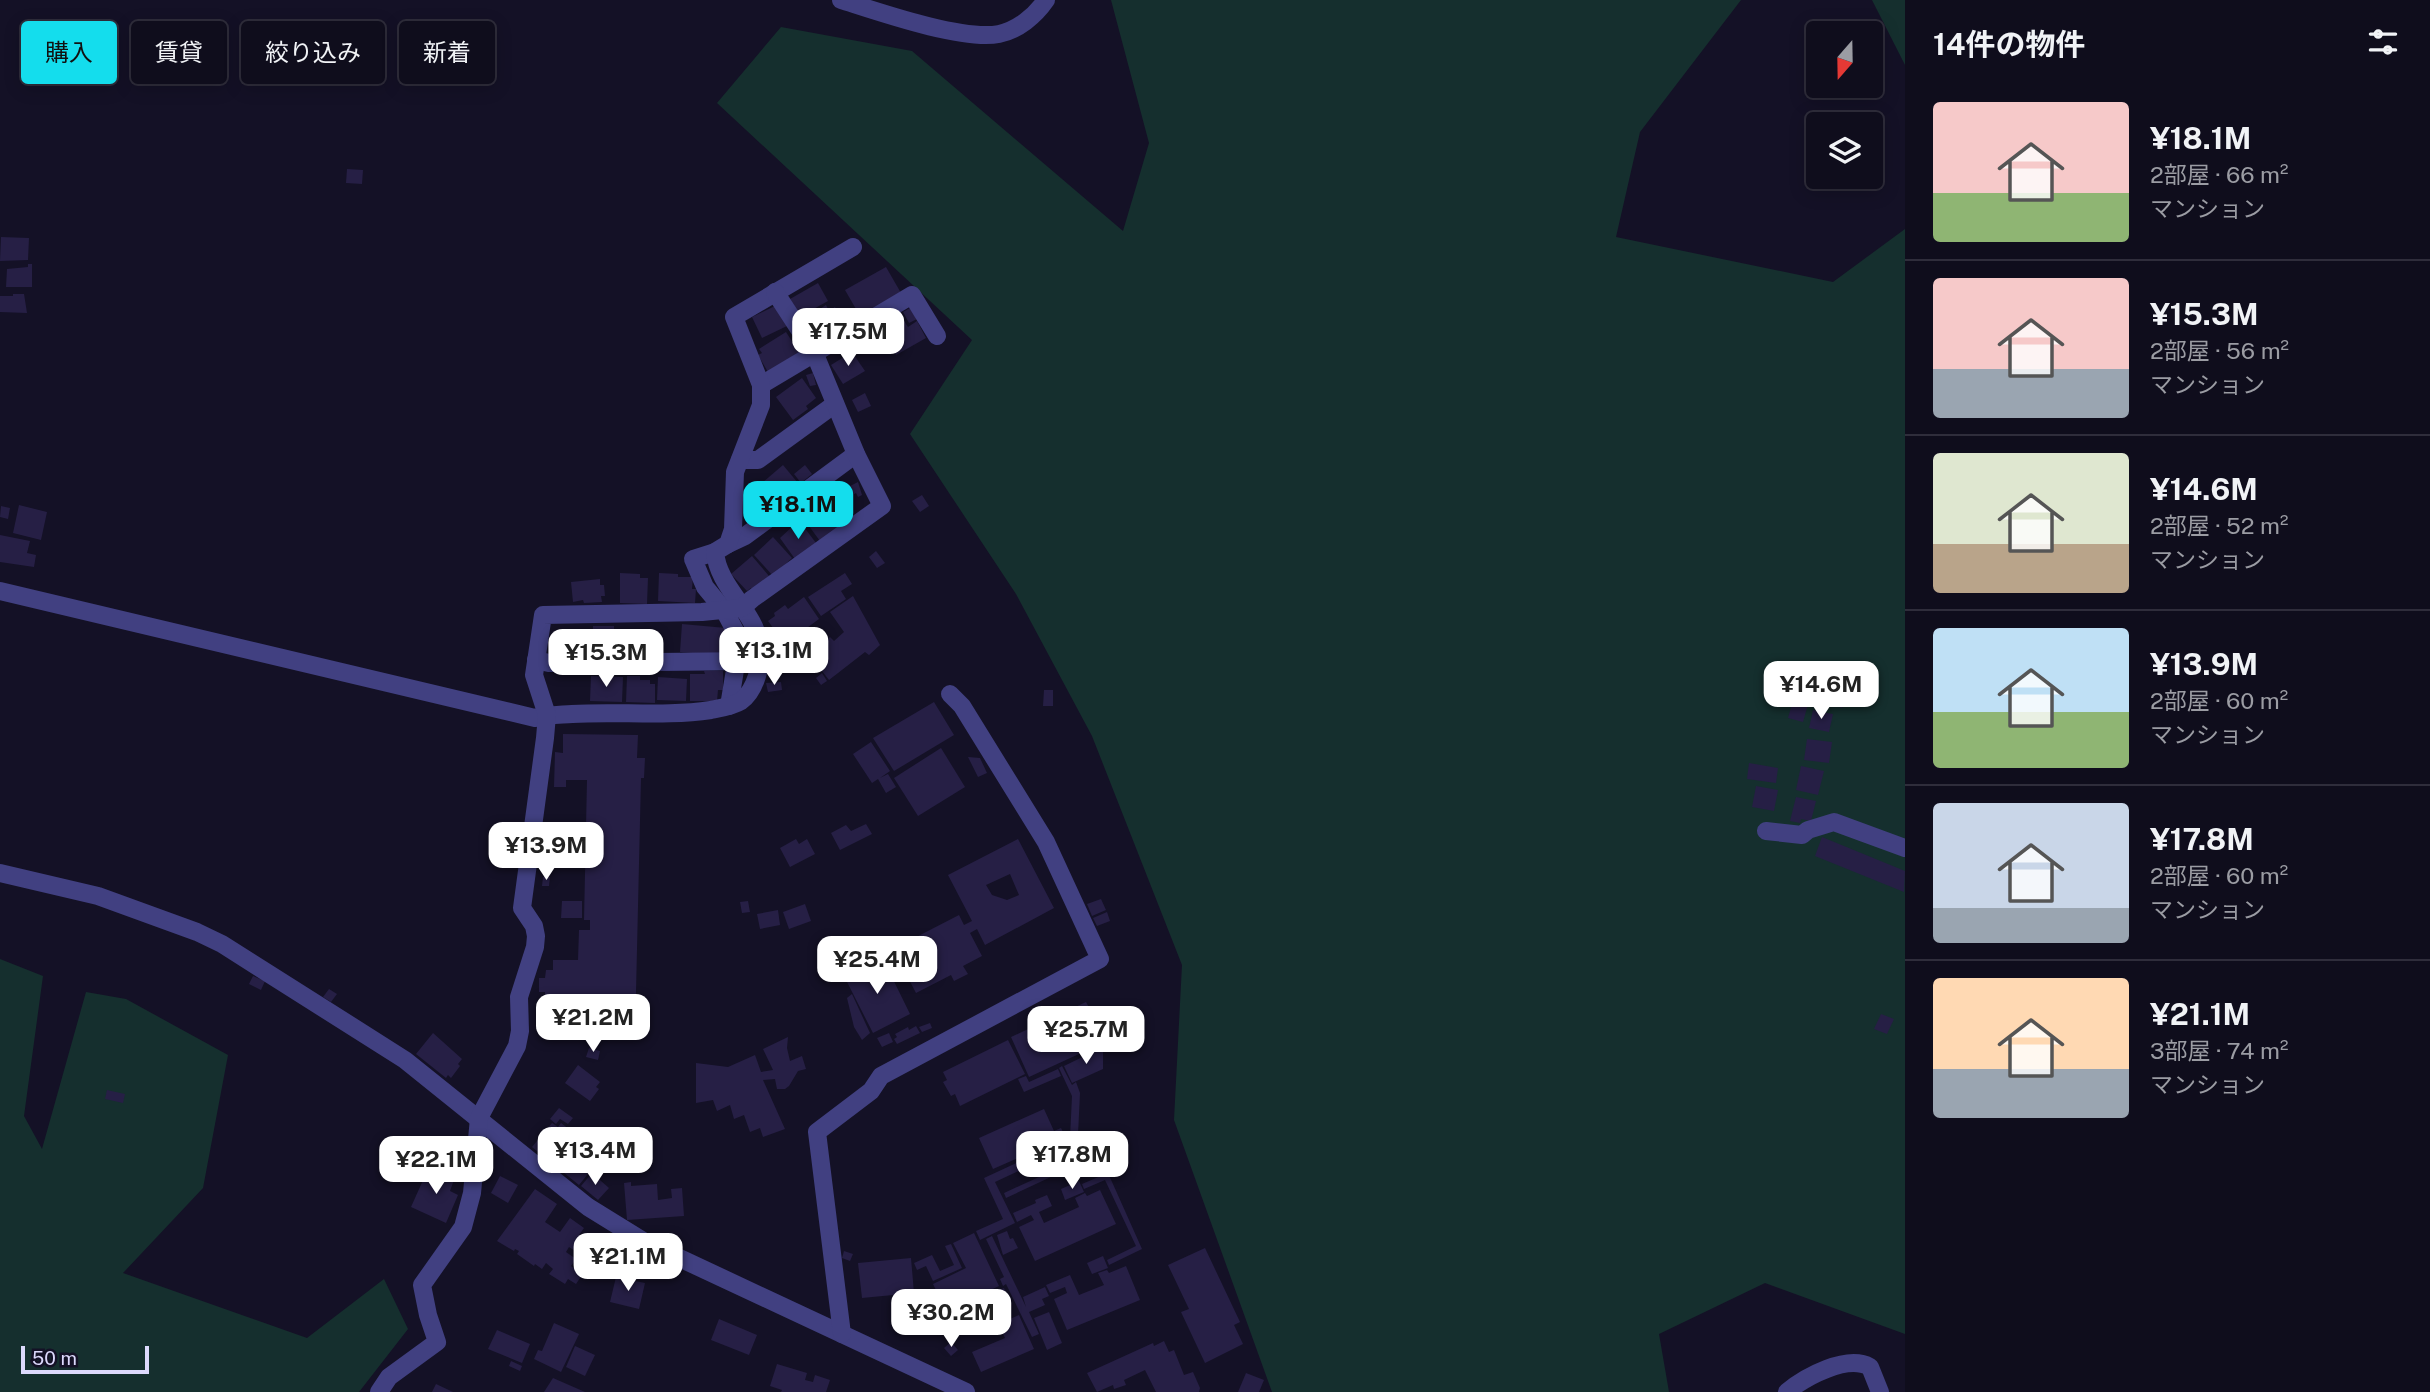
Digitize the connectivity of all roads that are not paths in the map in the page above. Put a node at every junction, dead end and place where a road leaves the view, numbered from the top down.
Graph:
1 (841, 0) edge
2 (1046, 0) edge
3 (853, 247) dead end
4 (775, 292) junction
5 (937, 336) dead end
6 (814, 352) junction
7 (761, 385) junction
8 (835, 404) junction
9 (856, 454) junction
10 (740, 460) junction
11 (722, 548) junction
12 (0, 591) edge
13 (733, 609) junction
14 (536, 660) junction
15 (738, 660) junction
16 (761, 661) junction
17 (950, 694) dead end
18 (729, 706) junction
19 (547, 715) junction
20 (1766, 831) dead end
21 (1905, 848) edge
22 (0, 873) edge
23 (479, 1118) junction
24 (842, 1334) junction
25 (379, 1392) edge
26 (966, 1392) edge
27 (1787, 1392) edge
28 (1880, 1392) edge

1 - 2 street
3 - 4 street
4 - 6 street
4 - 7 street
5 - 6 street
6 - 7 street
6 - 8 street
7 - 10 street
8 - 9 street
8 - 10 street
9 - 11 street
9 - 13 street
10 - 11 street
11 - 13 street
12 - 19 street
13 - 14 street
13 - 15 street
13 - 16 street
14 - 15 street
14 - 19 street
15 - 16 street
15 - 18 street
16 - 18 street
17 - 24 street
18 - 19 street
19 - 23 street
20 - 21 street
22 - 23 street
23 - 24 street
23 - 25 street
24 - 26 street
27 - 28 street

